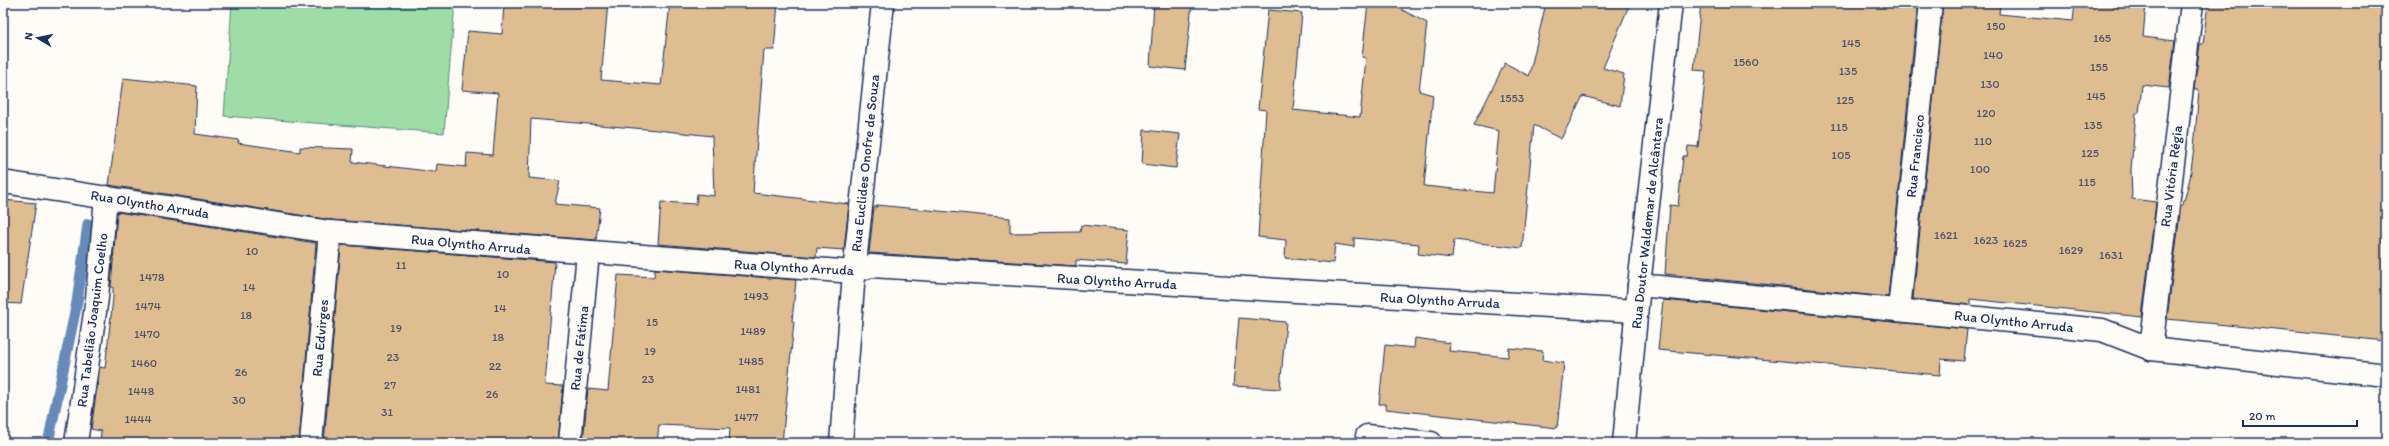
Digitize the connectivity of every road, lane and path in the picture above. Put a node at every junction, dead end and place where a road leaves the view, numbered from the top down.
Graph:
1 (883, 3) edge
2 (1672, 3) edge
3 (1931, 3) edge
4 (2192, 3) edge
5 (3, 182) edge
6 (106, 197) junction
7 (330, 232) junction
8 (588, 253) junction
9 (854, 272) junction
10 (1639, 285) junction
11 (1899, 310) junction
12 (1636, 311) junction
13 (2150, 349) junction
14 (2386, 375) edge
15 (1367, 436) dead end
16 (76, 443) edge
17 (311, 443) edge
18 (570, 443) edge
19 (841, 443) edge
20 (1431, 443) edge
21 (1624, 443) edge

1 - 9 street, Rua Euclides Onofre de Souza
2 - 10 street, Rua Doutor Waldemar de Alcântara
3 - 11 street, Rua Francisco
4 - 13 street, Rua Vitória Régia
5 - 6 street, Rua Olyntho Arruda
6 - 7 street, Rua Olyntho Arruda
6 - 16 street, Rua Tabelião Joaquim Coelho
7 - 8 street, Rua Olyntho Arruda
7 - 17 street, Rua Edvirges
8 - 9 street, Rua Olyntho Arruda
8 - 18 street, Rua de Fátima
9 - 12 street, Rua Olyntho Arruda
9 - 19 street, Rua Euclides Onofre de Souza
10 - 11 street, Rua Olyntho Arruda
10 - 12 street, Rua Doutor Waldemar de Alcântara
11 - 13 street, Rua Olyntho Arruda
12 - 21 street, Rua Doutor Waldemar de Alcântara
13 - 14 street, Rua Olyntho Arruda
15 - 20 street

